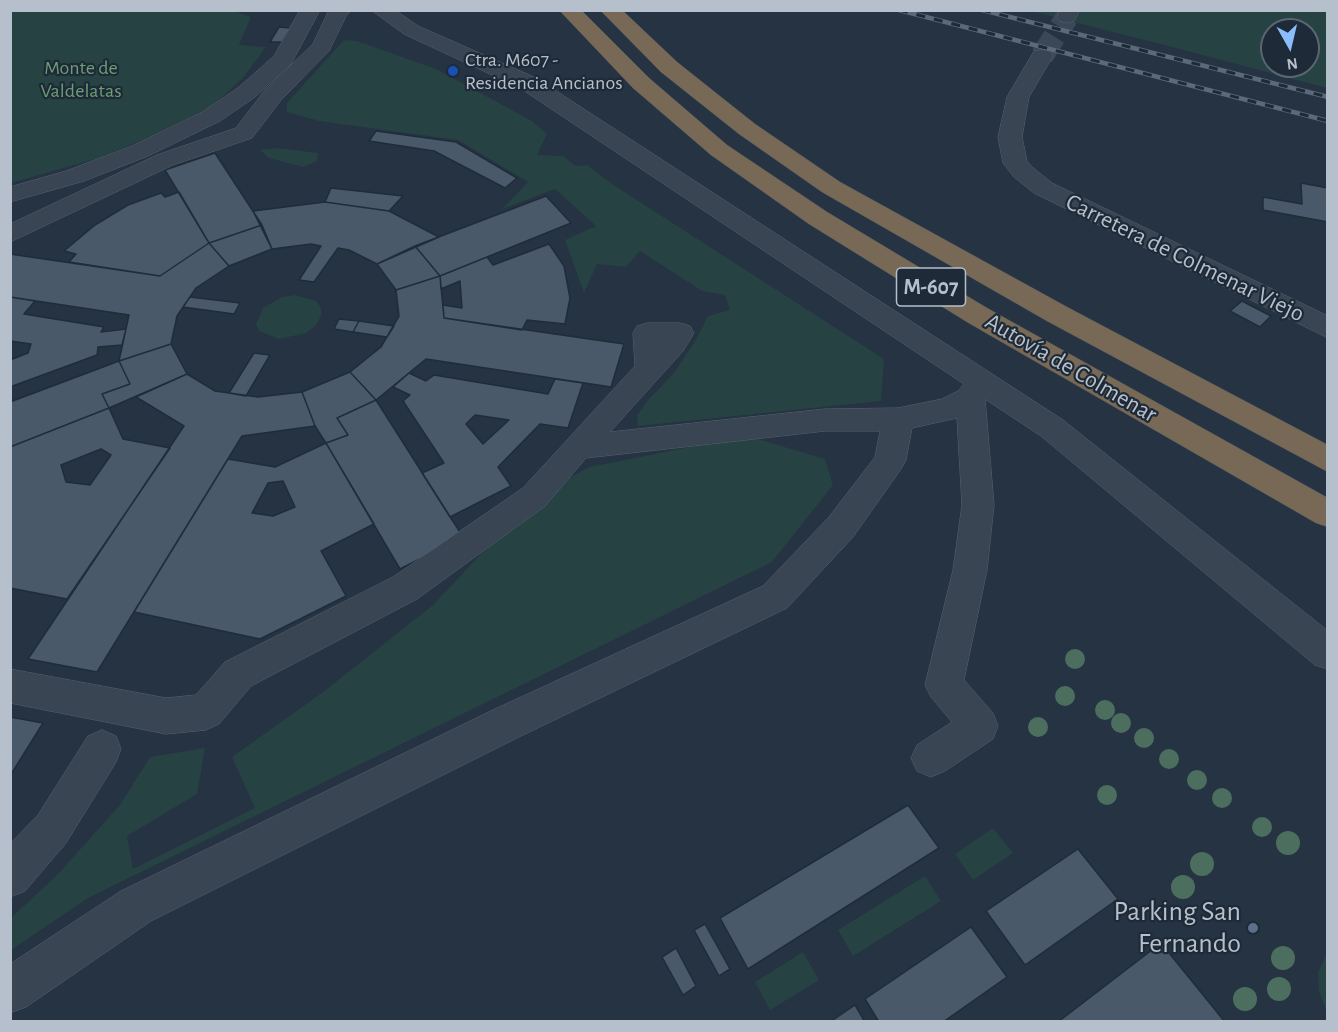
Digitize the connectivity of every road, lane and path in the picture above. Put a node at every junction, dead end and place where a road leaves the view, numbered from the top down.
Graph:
1 (342, 10) edge
2 (381, 10) edge
3 (569, 10) edge
4 (610, 10) edge
5 (632, 10) edge
6 (312, 11) edge
7 (1042, 56) tunnel mouth
8 (10, 195) edge
9 (10, 234) edge
10 (918, 237) junction
11 (1328, 328) edge
12 (650, 368) dead end
13 (975, 390) junction
14 (898, 419) junction
15 (578, 447) junction
16 (1328, 460) edge
17 (1328, 514) edge
18 (1328, 653) edge
19 (10, 686) edge
20 (102, 749) dead end
21 (931, 758) dead end
22 (10, 876) edge
23 (10, 991) edge

1 - 9 street
2 - 13 street
3 - 17 highway, Autovía de Colmenar / M-607
4 - 10 highway, Autovía de Colmenar / M-607
5 - 10 highway
6 - 8 street
7 - 11 street, Carretera de Colmenar Viejo
10 - 16 highway, Autovía de Colmenar / M-607
12 - 15 street
13 - 14 street
13 - 18 street
13 - 21 street
14 - 15 street
14 - 23 street
15 - 19 street
20 - 22 street

